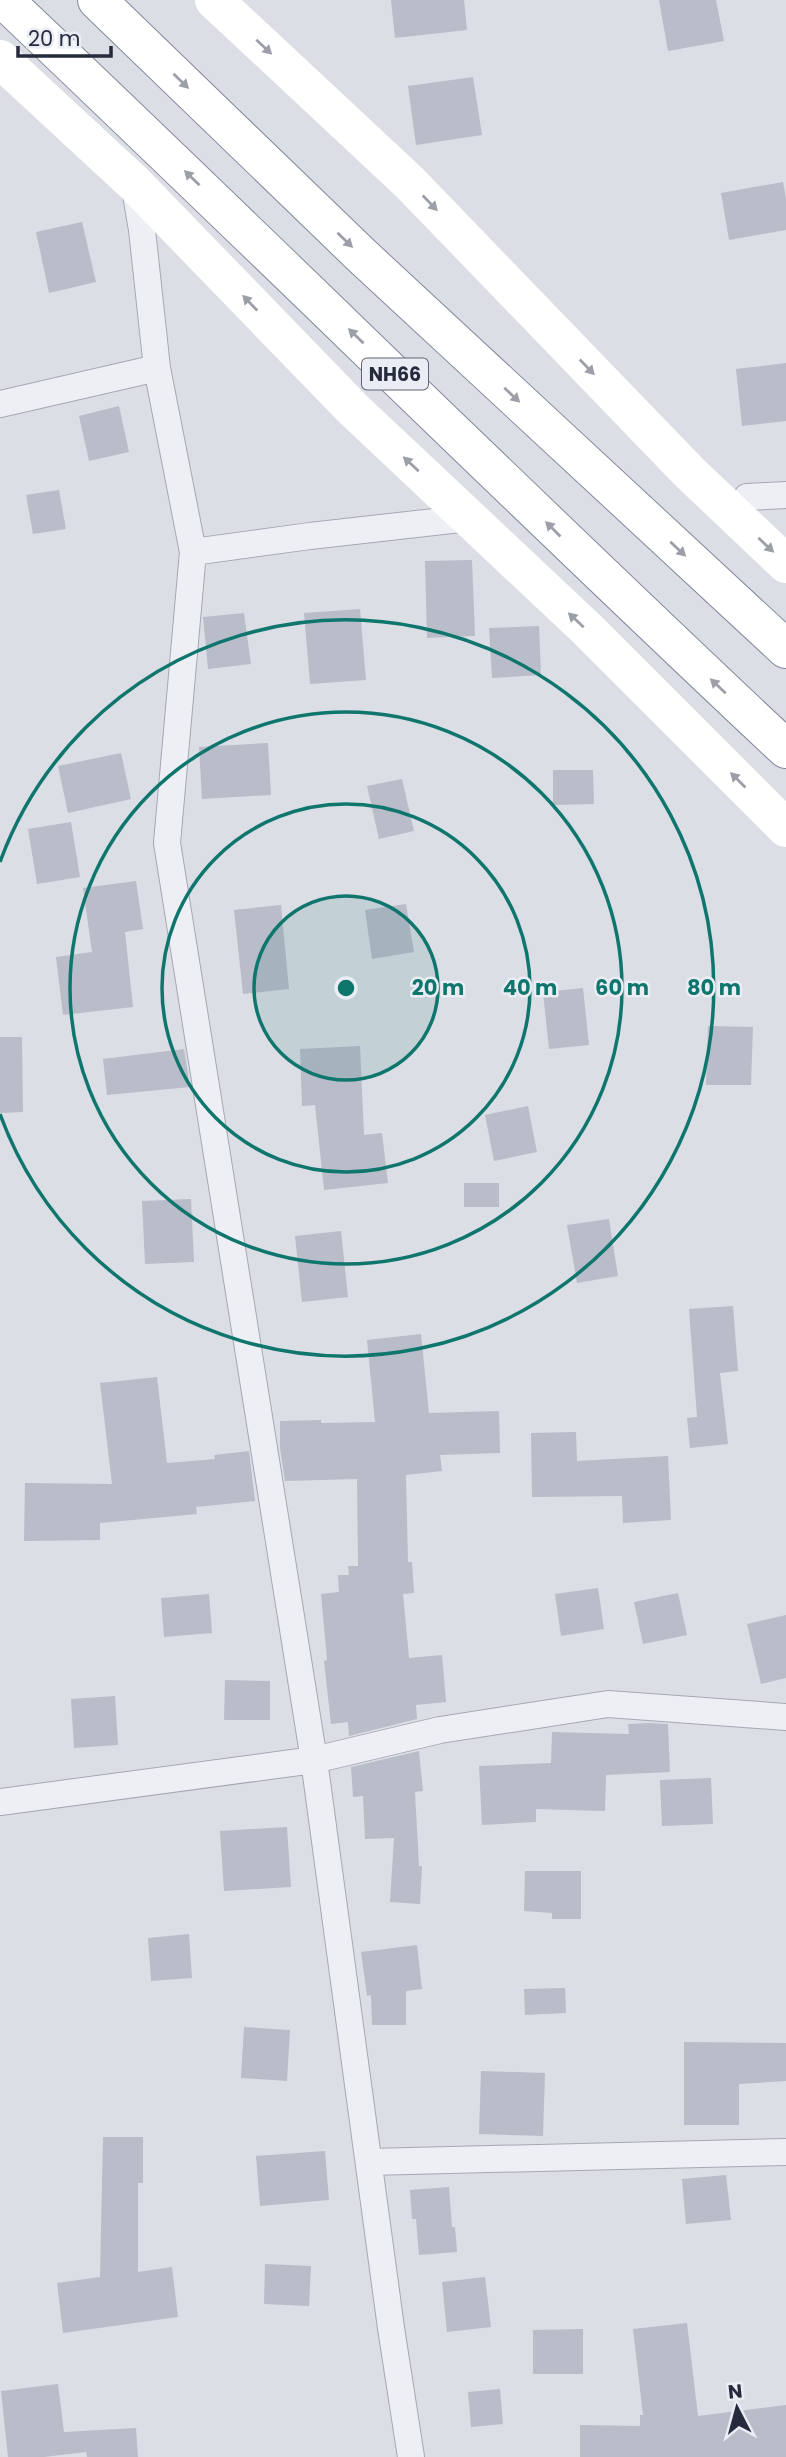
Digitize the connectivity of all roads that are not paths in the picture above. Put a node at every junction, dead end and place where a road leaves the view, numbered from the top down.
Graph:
1 (4, 0) edge
2 (97, 0) edge
3 (214, 0) edge
4 (0, 59) edge
5 (134, 183) junction
6 (157, 368) junction
7 (0, 404) edge
8 (786, 495) edge
9 (747, 497) dead end
10 (469, 519) junction
11 (193, 552) junction
12 (786, 564) edge
13 (786, 649) edge
14 (786, 749) edge
15 (786, 828) edge
16 (786, 1717) edge
17 (314, 1760) junction
18 (0, 1802) edge
19 (786, 2152) edge
20 (369, 2162) junction
21 (411, 2457) edge

14 -> 1 main road, NH66
2 -> 13 main road, NH66
3 -> 12 main road
4 - 5 main road
5 - 6 street
10 -> 5 main road
6 - 7 street
6 - 11 street
8 - 9 street
10 - 11 street
15 -> 10 main road
11 - 17 street
16 - 17 street
17 - 18 street
17 - 20 street
19 - 20 street
20 - 21 street

